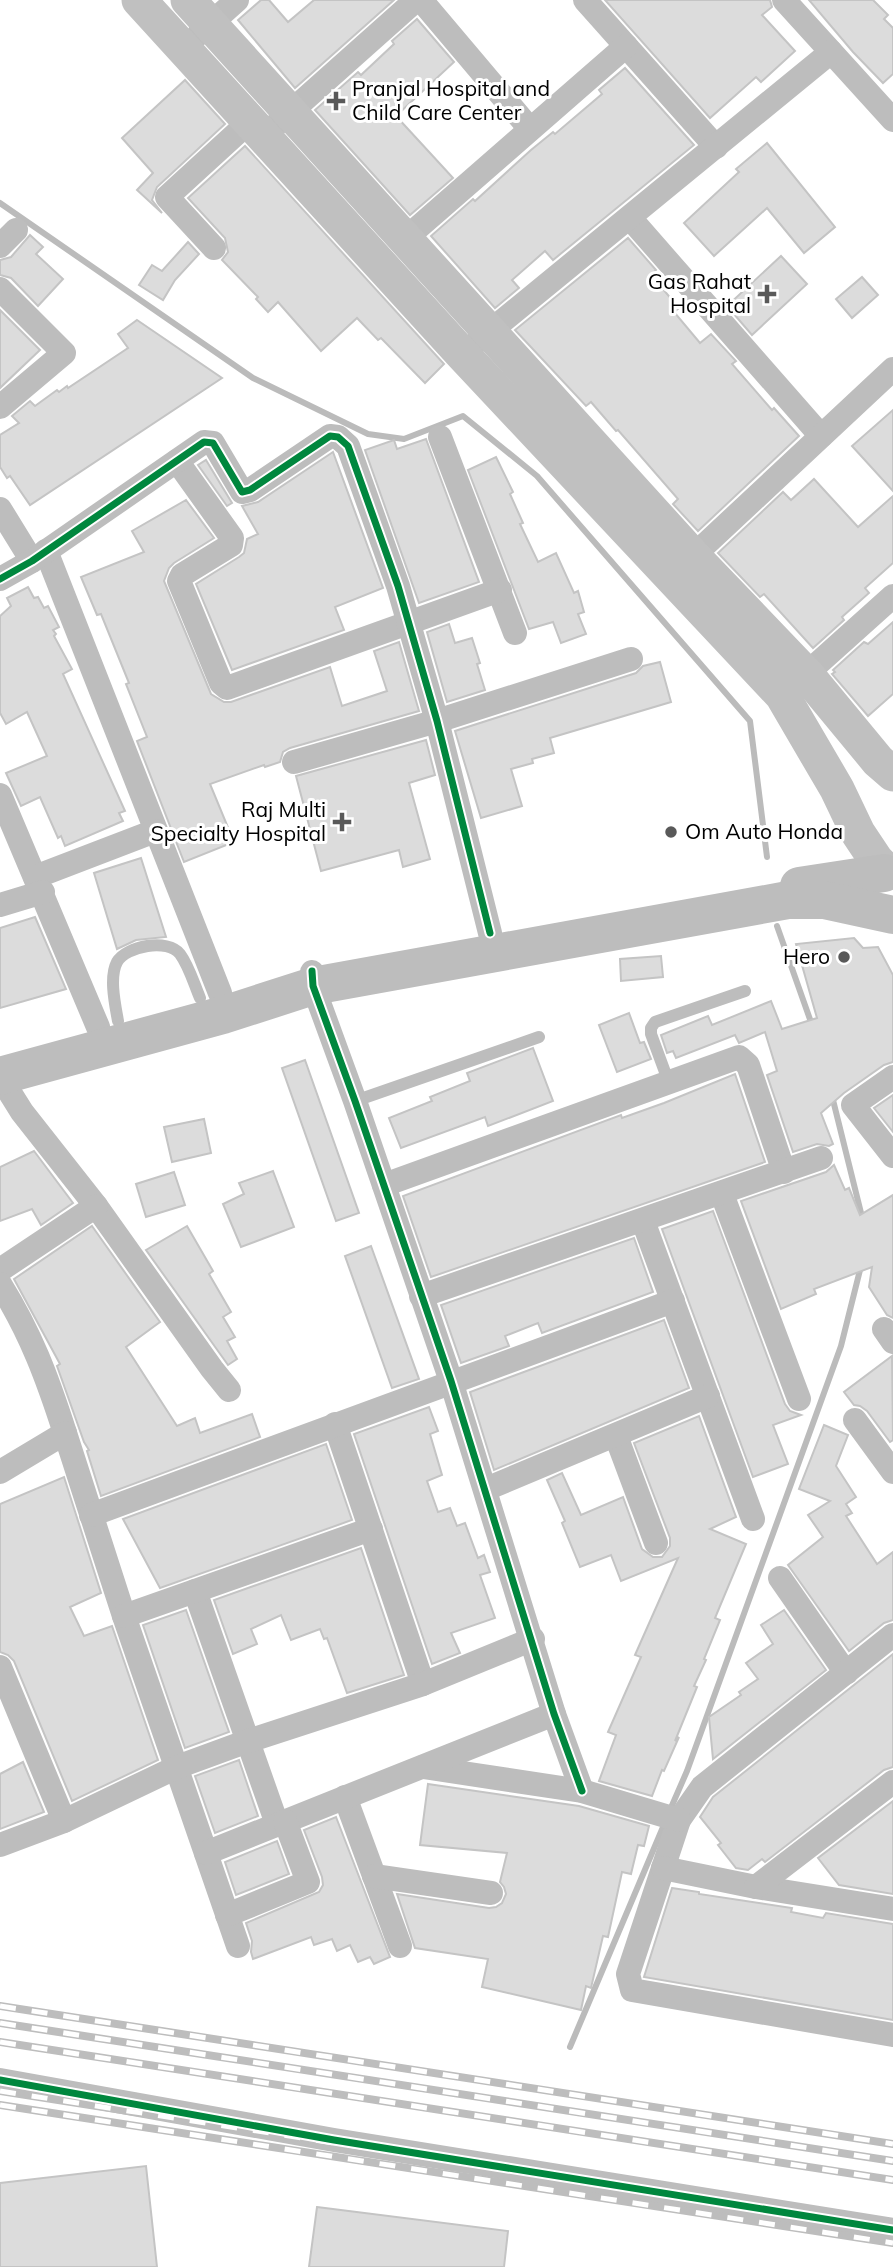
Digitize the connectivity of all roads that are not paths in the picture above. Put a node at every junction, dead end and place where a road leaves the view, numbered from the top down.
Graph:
1 (139, 0) edge
2 (237, 0) edge
3 (418, 0) edge
4 (585, 0) edge
5 (784, 0) edge
6 (199, 12) edge
7 (625, 46) junction
8 (183, 48) junction
9 (831, 52) junction
10 (888, 106) edge
11 (291, 111) junction
12 (257, 129) junction
13 (530, 129) junction
14 (716, 147) junction
15 (630, 218) junction
16 (406, 238) junction
17 (214, 248) dead end
18 (0, 289) edge
19 (489, 331) junction
20 (462, 354) junction
21 (893, 369) edge
22 (0, 407) edge
23 (821, 436) junction
24 (440, 438) dead end
25 (177, 461) junction
26 (0, 509) edge
27 (39, 556) junction
28 (694, 556) junction
29 (0, 579) edge
30 (500, 590) junction
31 (893, 596) edge
32 (409, 623) junction
33 (515, 633) dead end
34 (631, 659) dead end
35 (795, 685) junction
36 (437, 722) junction
37 (294, 762) dead end
38 (893, 774) edge
39 (0, 795) edge
40 (155, 831) junction
41 (888, 865) edge
42 (39, 884) junction
43 (0, 905) edge
44 (893, 915) edge
45 (490, 933) junction
46 (313, 978) junction
47 (745, 990) dead end
48 (210, 996) junction
49 (108, 1024) junction
50 (539, 1037) dead end
51 (0, 1056) edge
52 (0, 1077) edge
53 (893, 1077) edge
54 (669, 1083) junction
55 (355, 1101) junction
56 (893, 1156) edge
57 (821, 1158) dead end
58 (784, 1172) junction
59 (384, 1185) junction
60 (722, 1194) junction
61 (96, 1206) junction
62 (643, 1221) junction
63 (0, 1270) edge
64 (0, 1284) edge
65 (421, 1296) junction
66 (673, 1301) junction
67 (452, 1381) junction
68 (229, 1390) dead end
69 (708, 1396) junction
70 (799, 1399) dead end
71 (855, 1420) dead end
72 (335, 1424) junction
73 (65, 1433) junction
74 (616, 1436) junction
75 (0, 1472) edge
76 (893, 1472) edge
77 (486, 1489) junction
78 (91, 1514) junction
79 (753, 1519) dead end
80 (371, 1529) junction
81 (656, 1544) dead end
82 (780, 1578) dead end
83 (195, 1591) junction
84 (124, 1616) junction
85 (893, 1635) edge
86 (533, 1639) junction
87 (0, 1667) edge
88 (846, 1673) junction
89 (423, 1684) junction
90 (554, 1714) junction
91 (248, 1741) junction
92 (177, 1767) junction
93 (422, 1767) junction
94 (893, 1782) edge
95 (582, 1791) junction
96 (345, 1797) junction
97 (669, 1817) junction
98 (64, 1821) junction
99 (281, 1822) junction
100 (0, 1845) edge
101 (206, 1853) junction
102 (663, 1868) junction
103 (374, 1876) junction
104 (756, 1887) junction
105 (491, 1893) dead end
106 (893, 1909) edge
107 (227, 1915) junction
108 (238, 1946) dead end
109 (400, 1946) dead end
110 (893, 2035) edge
111 (0, 2080) edge
112 (893, 2231) edge

1 - 8 main road
2 - 6 street
3 - 11 street
3 - 13 street
4 - 7 street
5 - 9 street
6 - 8 street
6 - 11 main road
7 - 13 street
7 - 14 street
8 - 12 main road
9 - 10 street
9 - 14 street
11 - 12 street
11 - 16 main road
12 - 17 street
12 - 20 main road
13 - 16 street
14 - 15 street
15 - 19 street
15 - 23 street
16 - 19 main road
18 - 22 street
19 - 20 street
19 - 28 main road
20 - 35 main road
21 - 23 street
23 - 28 street
24 - 30 street
25 - 27 street
25 - 32 street
25 - 32 street
26 - 27 street
27 - 29 street
27 - 40 street
28 - 35 main road
30 - 32 street
30 - 33 street
31 - 35 street
32 - 36 street
34 - 36 street
35 - 38 main road
35 - 41 main road
36 - 37 street
36 - 45 street
39 - 42 street
40 - 42 street
40 - 48 street
41 - 44 main road
41 - 45 main road
42 - 43 street
42 - 49 street
44 - 46 main road
45 - 46 main road
46 - 48 main road
46 - 52 main road
46 - 55 street
47 - 54 lane
48 - 49 main road
48 - 49 lane
49 - 51 main road
50 - 55 lane
52 - 61 street
53 - 56 street
54 - 58 street
54 - 59 street
55 - 59 street
57 - 58 street
58 - 60 street
59 - 65 street
60 - 62 street
60 - 70 street
61 - 63 street
61 - 68 street
62 - 65 street
62 - 66 street
64 - 73 street
65 - 67 street
66 - 67 street
66 - 69 street
67 - 72 street
67 - 77 street
69 - 74 street
69 - 79 street
71 - 76 street
72 - 78 street
72 - 80 street
73 - 75 street
73 - 78 street
74 - 77 street
74 - 81 street
77 - 86 street
78 - 84 street
80 - 83 street
80 - 89 street
82 - 88 street
83 - 84 street
83 - 91 street
84 - 92 street
85 - 88 street
86 - 89 street
86 - 90 street
87 - 98 street
88 - 97 street
89 - 91 street
90 - 93 street
90 - 95 street
91 - 92 street
91 - 99 street
92 - 98 street
92 - 101 street
93 - 95 street
93 - 96 street
94 - 104 street
95 - 97 street
96 - 99 street
96 - 103 street
97 - 102 street
98 - 100 street
99 - 101 street
99 - 107 street
101 - 107 street
102 - 104 street
102 - 110 street
103 - 105 street
103 - 109 street
104 - 106 street
107 - 108 street
111 - 112 street

